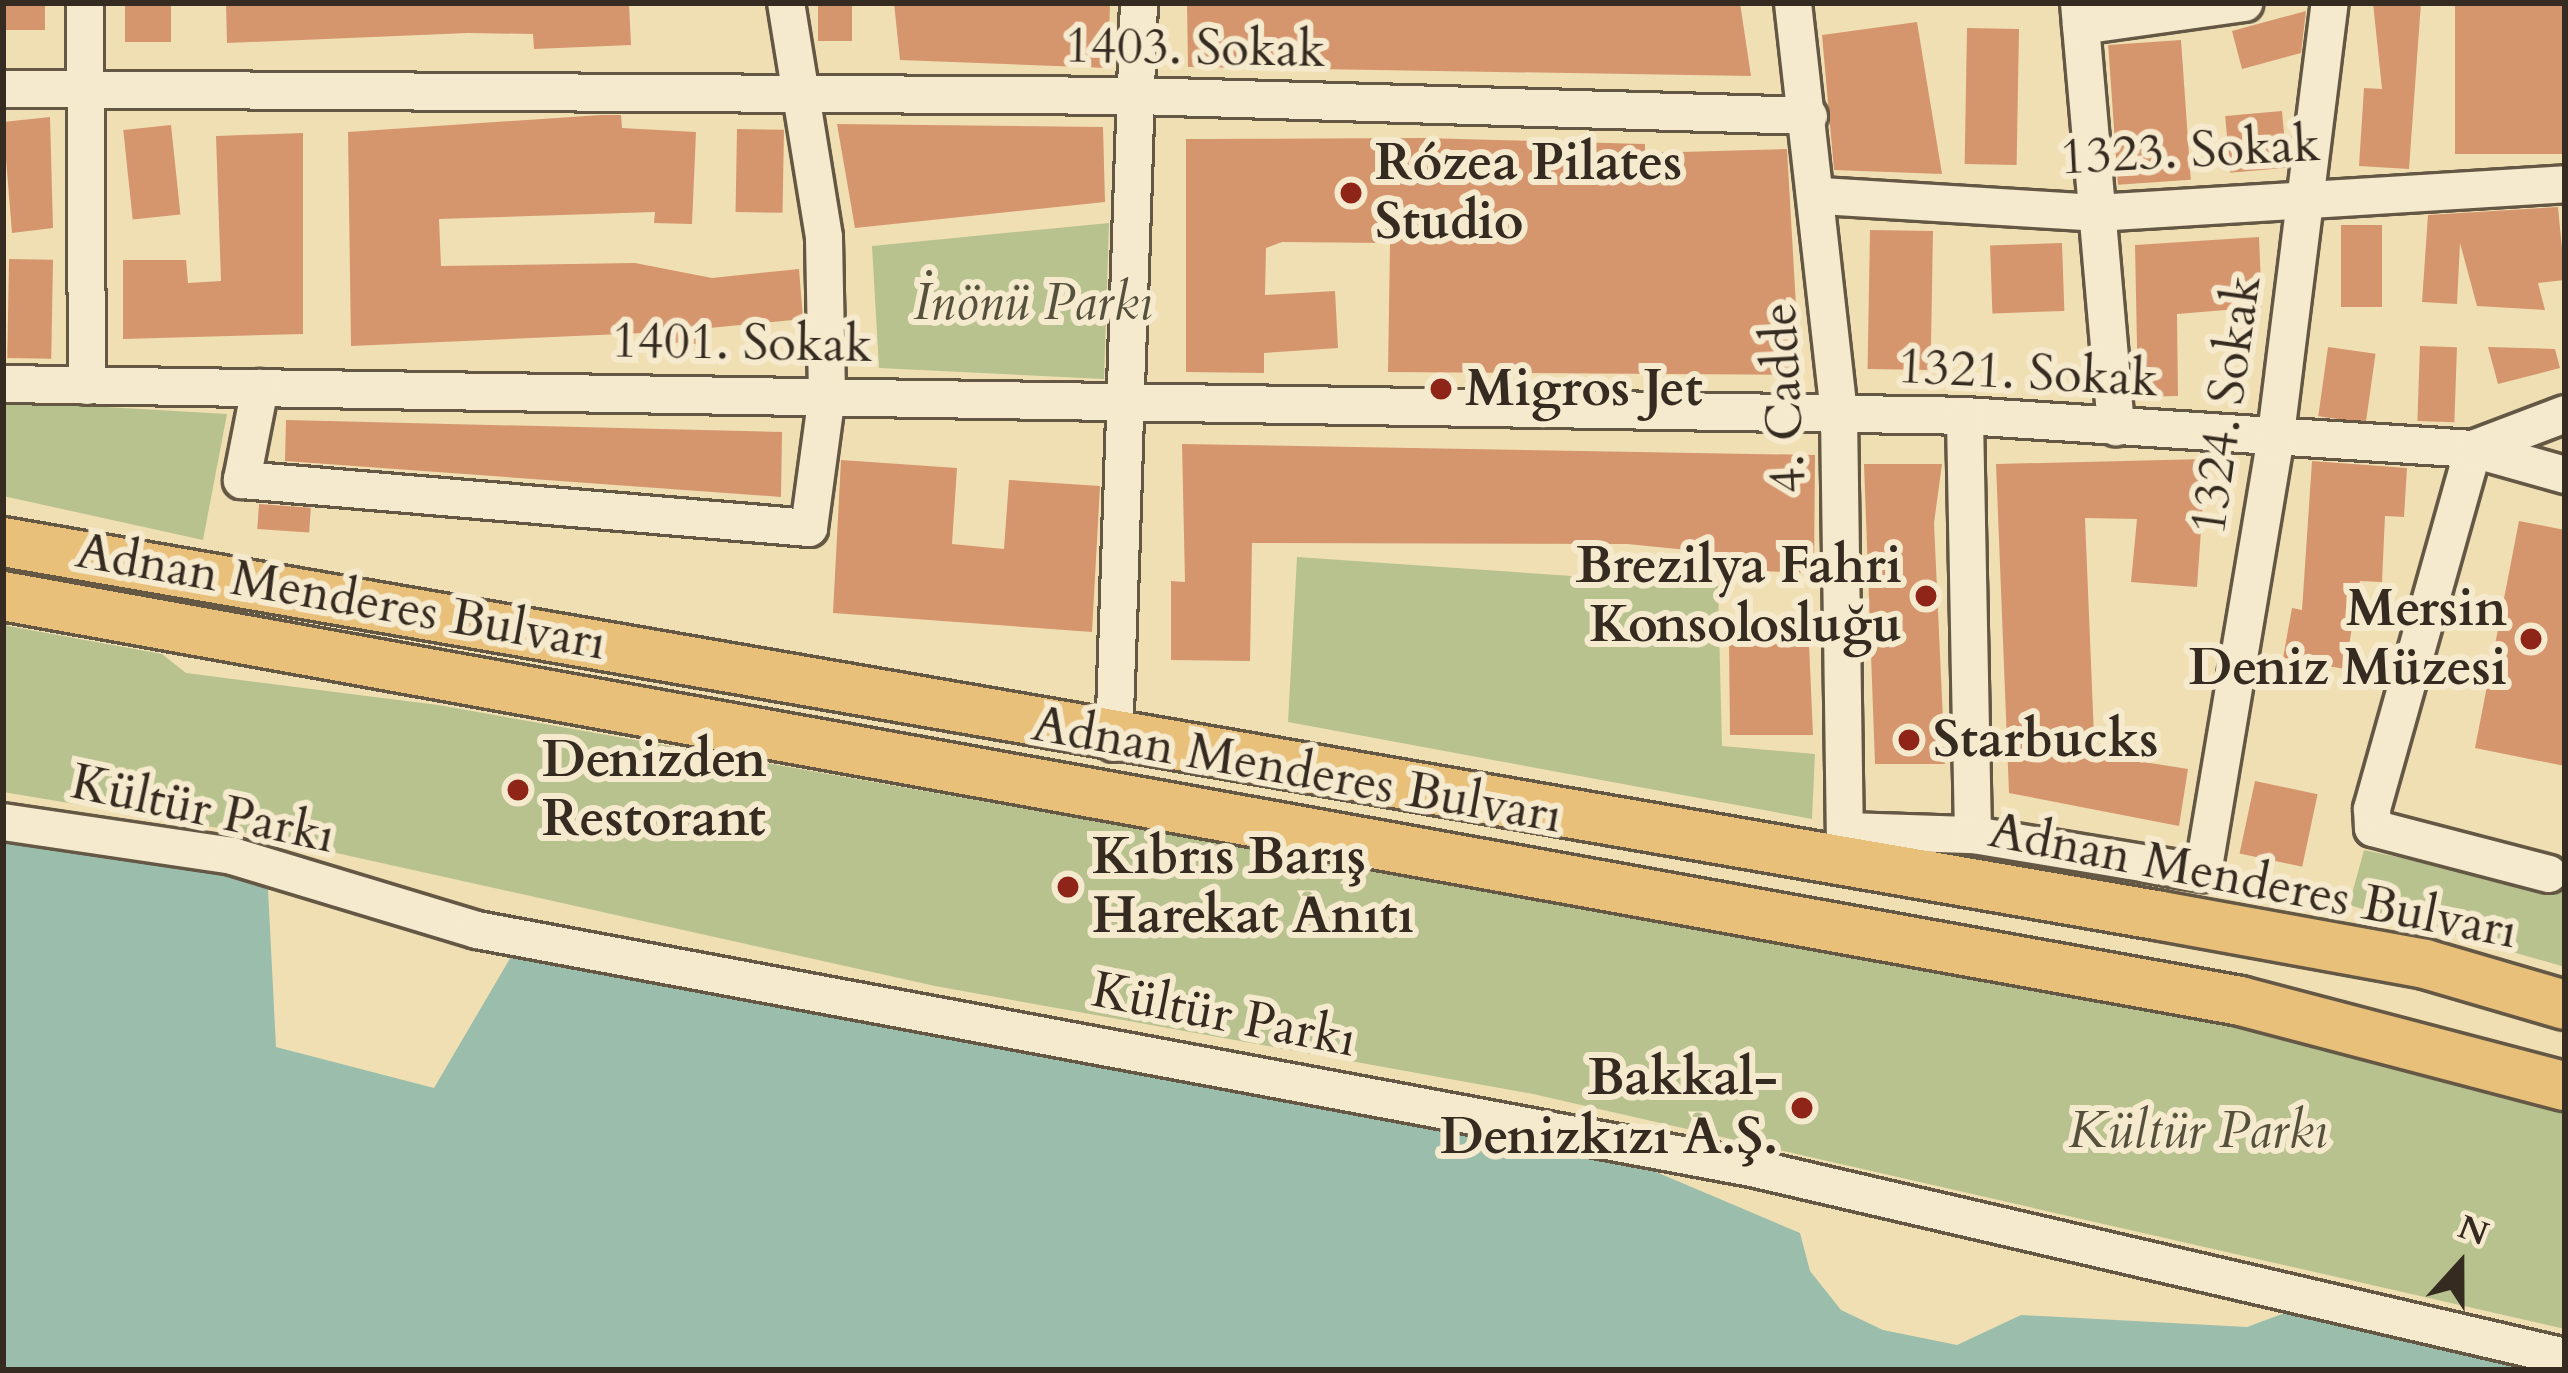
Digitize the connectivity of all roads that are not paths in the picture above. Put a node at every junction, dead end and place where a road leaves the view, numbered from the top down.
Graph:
1 (85, 3) edge
2 (786, 3) edge
3 (1139, 3) edge
4 (1793, 3) edge
5 (2244, 3) edge
6 (2330, 3) edge
7 (2080, 15) edge
8 (88, 87) junction
9 (3, 88) edge
10 (800, 92) junction
11 (1136, 96) junction
12 (1808, 116) junction
13 (2565, 184) edge
14 (1821, 196) junction
15 (2305, 196) junction
16 (2096, 213) junction
17 (3, 384) edge
18 (87, 386) junction
19 (260, 388) junction
20 (827, 394) junction
21 (1132, 404) junction
22 (1839, 414) junction
23 (2565, 414) edge
24 (1965, 416) junction
25 (2116, 427) junction
26 (2276, 442) junction
27 (2473, 449) junction
28 (2565, 475) edge
29 (3, 542) edge
30 (3, 596) edge
31 (1114, 743) junction
32 (3, 822) edge
33 (1973, 835) junction
34 (1847, 845) junction
35 (2549, 874) dead end
36 (2565, 1005) edge
37 (2565, 1086) edge
38 (2565, 1358) edge

1 - 8 street
2 - 10 street
3 - 11 street
4 - 12 street, 4. Cadde
5 - 7 street
6 - 15 street, 1324. Sokak
7 - 16 street
8 - 9 street, 1403. Sokak
8 - 10 street, 1403. Sokak
8 - 18 street
10 - 11 street, 1403. Sokak
10 - 20 street
11 - 12 street, 1403. Sokak
11 - 21 street
12 - 14 street, 4. Cadde
13 - 15 street, 1323. Sokak
14 - 16 street, 1323. Sokak
14 - 22 street, 4. Cadde
15 - 16 street, 1323. Sokak
15 - 26 street, 1324. Sokak
16 - 25 street
17 - 18 street, 1401. Sokak
18 - 19 street, 1401. Sokak
19 - 20 street, 1401. Sokak
19 - 20 street
20 - 21 street, 1401. Sokak
21 - 22 street, 1401. Sokak
21 - 31 street
22 - 24 street, 1321. Sokak
22 - 34 street, 4. Cadde
23 - 27 street
24 - 25 street, 1321. Sokak
24 - 33 street
25 - 26 street, 1321. Sokak
26 - 27 street, 1321. Sokak
26 - 33 street, 1324. Sokak
27 - 28 street, 1321. Sokak
27 - 35 street
29 - 31 main road, Adnan Menderes Bulvarı
30 - 37 main road, Adnan Menderes Bulvarı
31 - 34 main road, Adnan Menderes Bulvarı
32 - 38 street, Kültür Parkı
33 - 34 street
34 - 36 main road, Adnan Menderes Bulvarı

